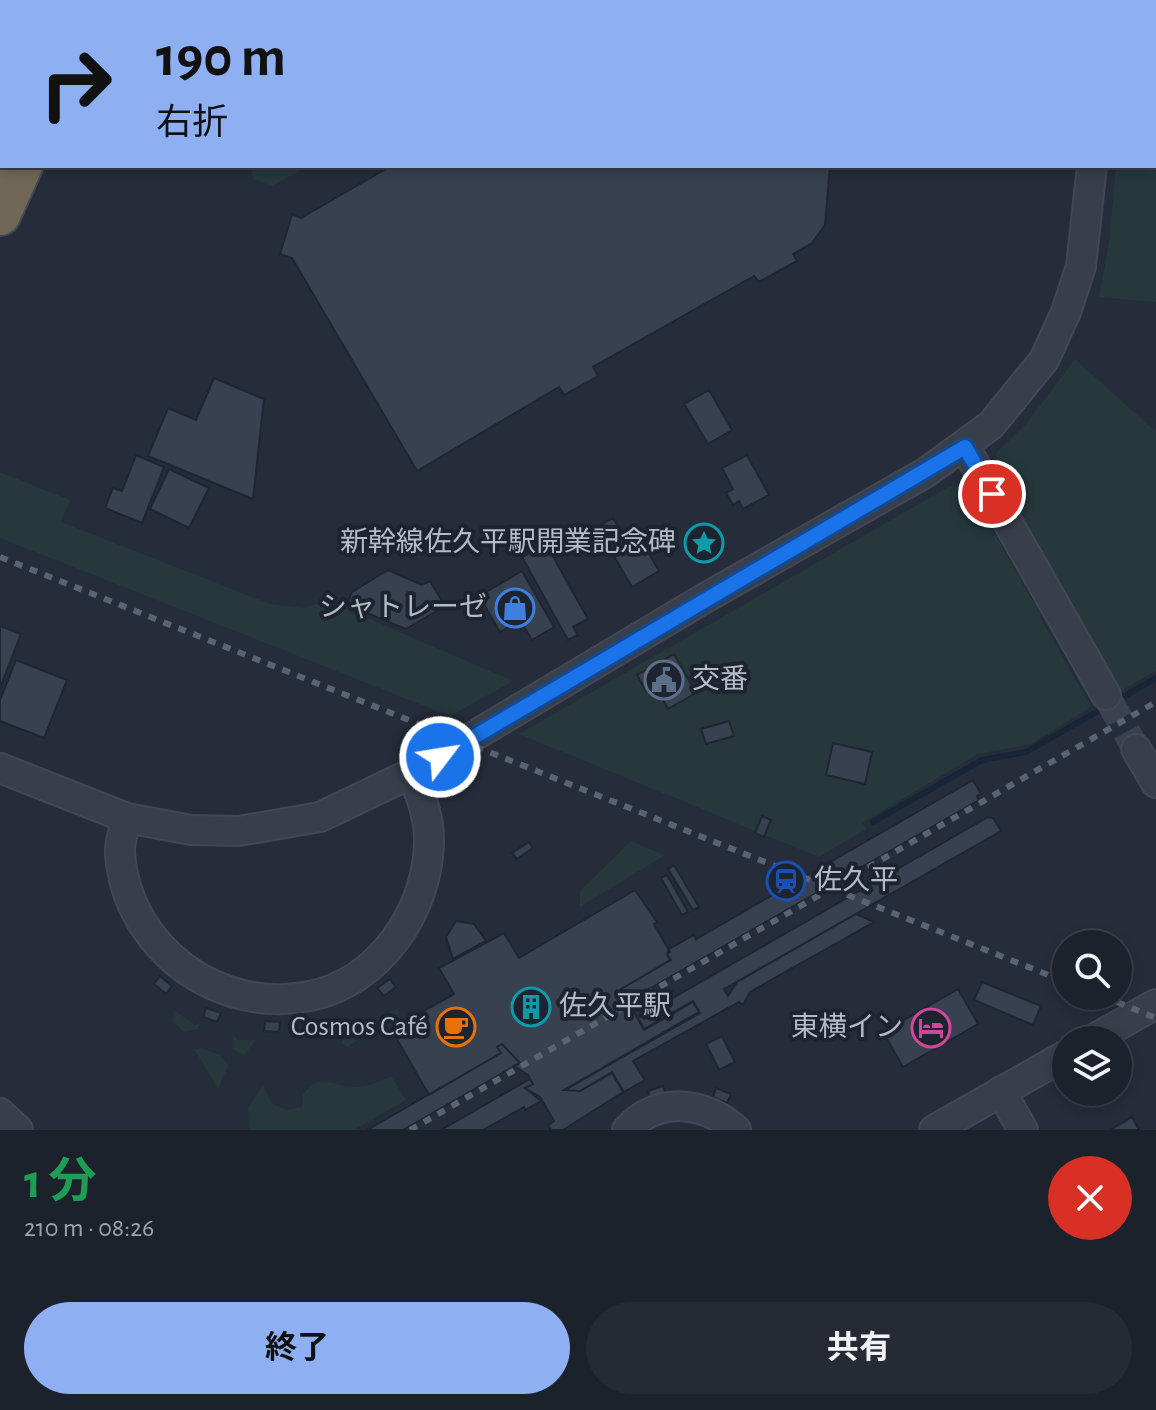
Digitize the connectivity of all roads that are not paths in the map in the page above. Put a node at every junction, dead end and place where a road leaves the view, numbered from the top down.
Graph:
1 (21, 168) edge
2 (1092, 168) edge
3 (0, 215) edge
4 (965, 447) junction
5 (1106, 695) tunnel mouth
6 (1136, 749) tunnel mouth
7 (0, 768) edge
8 (412, 773) junction
9 (1156, 783) edge
10 (127, 818) junction
11 (1156, 1004) edge
12 (1117, 1026) edge
13 (1052, 1063) edge
14 (1001, 1091) junction
15 (0, 1113) edge
16 (18, 1130) edge
17 (627, 1130) edge
18 (736, 1130) edge
19 (934, 1130) edge
20 (1023, 1130) edge

1 - 3 highway
2 - 4 street
4 - 5 street
4 - 8 street
6 - 9 street
7 - 10 street
8 - 10 street
8 - 10 street
11 - 12 street
13 - 14 street
14 - 19 street
14 - 20 street
15 - 16 street
17 - 18 street

